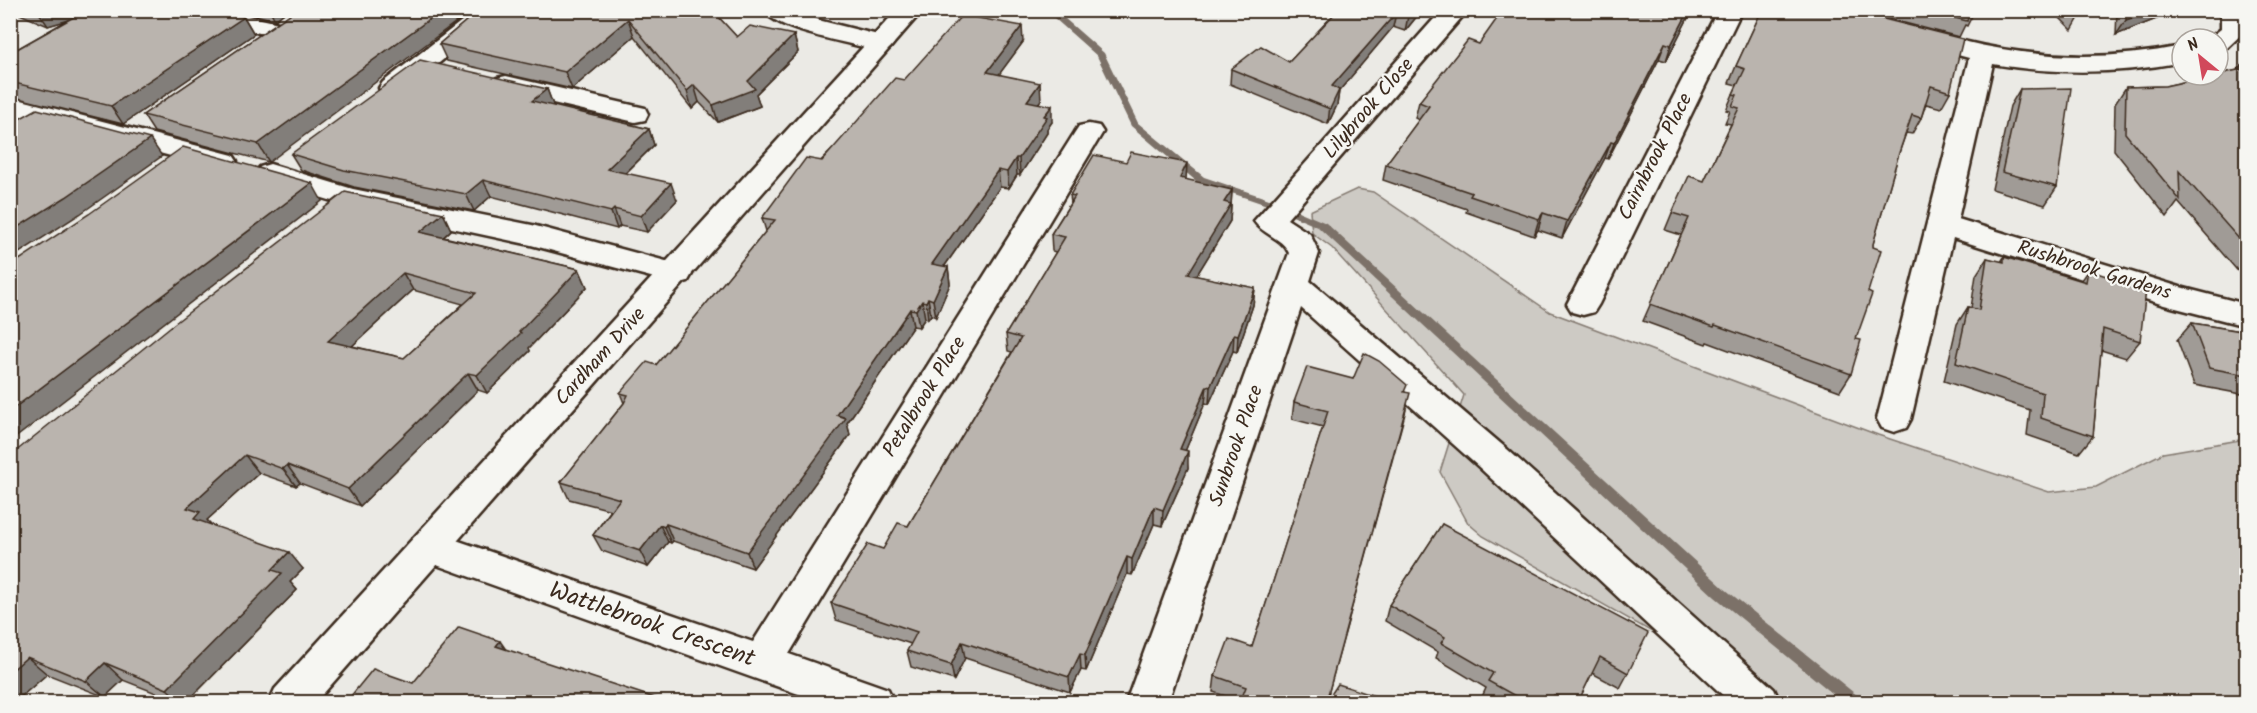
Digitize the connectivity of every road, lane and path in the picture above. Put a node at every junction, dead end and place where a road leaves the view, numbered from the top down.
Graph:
1 (492, 10) edge
2 (775, 10) edge
3 (910, 10) edge
4 (1456, 10) edge
5 (1730, 10) edge
6 (203, 14) edge
7 (302, 15) edge
8 (278, 30) junction
9 (881, 43) junction
10 (1937, 43) edge
11 (250, 49) edge
12 (1983, 54) junction
13 (2170, 57) edge
14 (422, 65) junction
15 (376, 99) edge
16 (635, 114) dead end
17 (156, 115) edge
18 (15, 117) edge
19 (1089, 132) dead end
20 (128, 135) junction
21 (189, 152) junction
22 (302, 153) edge
23 (162, 171) edge
24 (274, 174) junction
25 (349, 197) junction
26 (1282, 208) joint
27 (321, 218) edge
28 (1942, 224) junction
29 (677, 274) junction
30 (1293, 284) junction
31 (1583, 304) dead end
32 (2247, 315) edge
33 (1894, 419) dead end
34 (430, 547) junction
35 (762, 663) junction
36 (290, 702) edge
37 (873, 702) edge
38 (1147, 702) edge
39 (1759, 702) edge

1 - 14 street
2 - 9 street
3 - 9 street, Cardham Drive
4 - 26 street, Lilybrook Close
5 - 31 street, Cairnbrook Place
6 - 8 street
7 - 8 street
8 - 11 street
9 - 29 street, Cardham Drive
10 - 12 street
12 - 13 street
12 - 28 street
14 - 15 street
14 - 16 street
17 - 20 street
18 - 20 street
19 - 35 street, Petalbrook Place
20 - 21 street
21 - 23 street
21 - 24 street
22 - 24 street
24 - 25 street
25 - 27 street
25 - 29 street
26 - 30 street, Sunbrook Place
28 - 32 street, Rushbrook Gardens
28 - 33 street
29 - 34 street, Cardham Drive
30 - 38 street, Sunbrook Place
30 - 39 street
34 - 35 street, Wattlebrook Crescent
34 - 36 street, Cardham Drive
35 - 37 street, Wattlebrook Crescent

